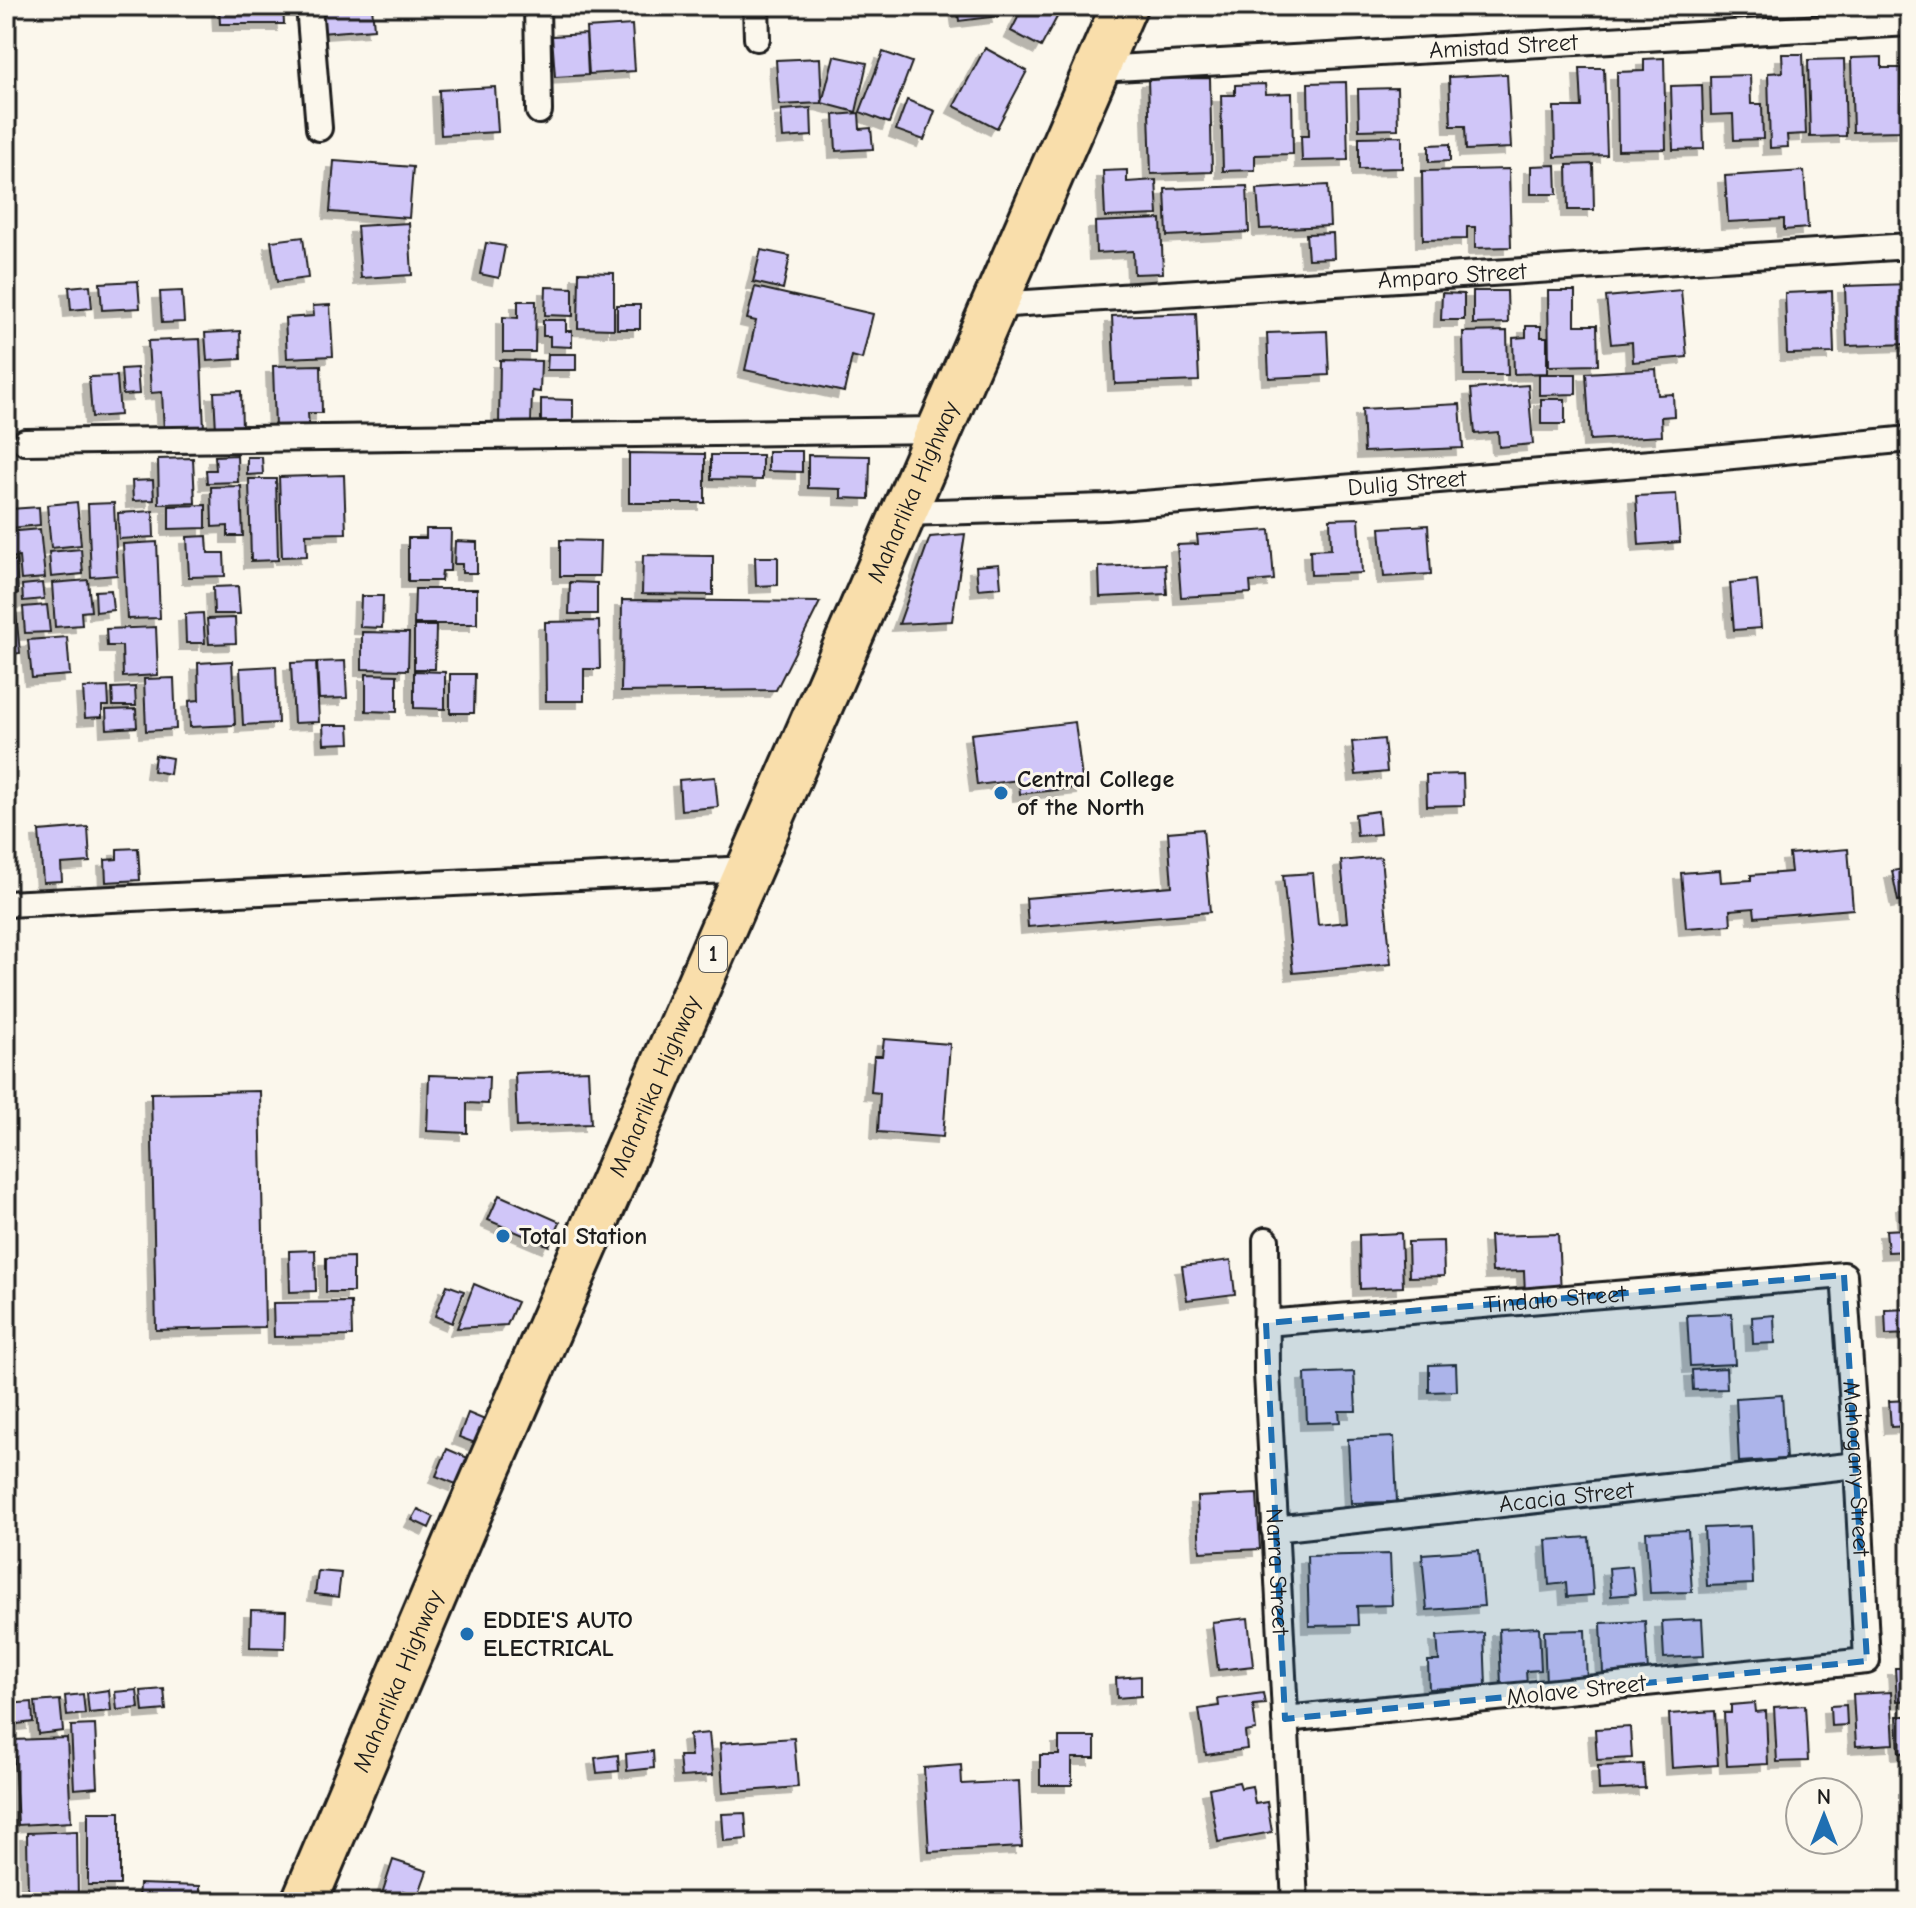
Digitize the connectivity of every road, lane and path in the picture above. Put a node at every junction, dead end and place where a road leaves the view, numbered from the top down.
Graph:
1 (309, 6) edge
2 (537, 6) edge
3 (756, 6) edge
4 (1124, 6) edge
5 (1910, 23) edge
6 (757, 38) dead end
7 (1098, 69) junction
8 (539, 111) dead end
9 (319, 128) dead end
10 (1910, 246) edge
11 (995, 305) junction
12 (939, 430) junction
13 (1910, 439) edge
14 (25, 442) dead end
15 (904, 513) junction
16 (750, 869) junction
17 (6, 904) edge
18 (1266, 1240) dead end
19 (1844, 1275) joint
20 (1266, 1323) junction
21 (1857, 1465) junction
22 (1274, 1529) junction
23 (1867, 1661) joint
24 (1285, 1719) junction
25 (304, 1902) edge
26 (1295, 1902) edge

1 - 9 street
2 - 8 street
3 - 6 street
4 - 7 highway, Maharlika Highway / 1
5 - 7 street, Amistad Street
7 - 11 highway, Maharlika Highway / 1
10 - 11 street, Amparo Street
11 - 12 highway, Maharlika Highway / 1
12 - 14 street
12 - 15 highway, Maharlika Highway / 1
13 - 15 street, Dulig Street
15 - 16 highway, Maharlika Highway / 1
16 - 17 street
16 - 25 highway, Maharlika Highway / 1
18 - 20 street, Narra Street
19 - 20 street, Tindalo Street
19 - 21 street, Mahogany Street
20 - 22 street, Narra Street
21 - 22 street, Acacia Street
21 - 23 street, Mahogany Street
22 - 24 street, Narra Street
23 - 24 street, Molave Street
24 - 26 street, Narra Street

